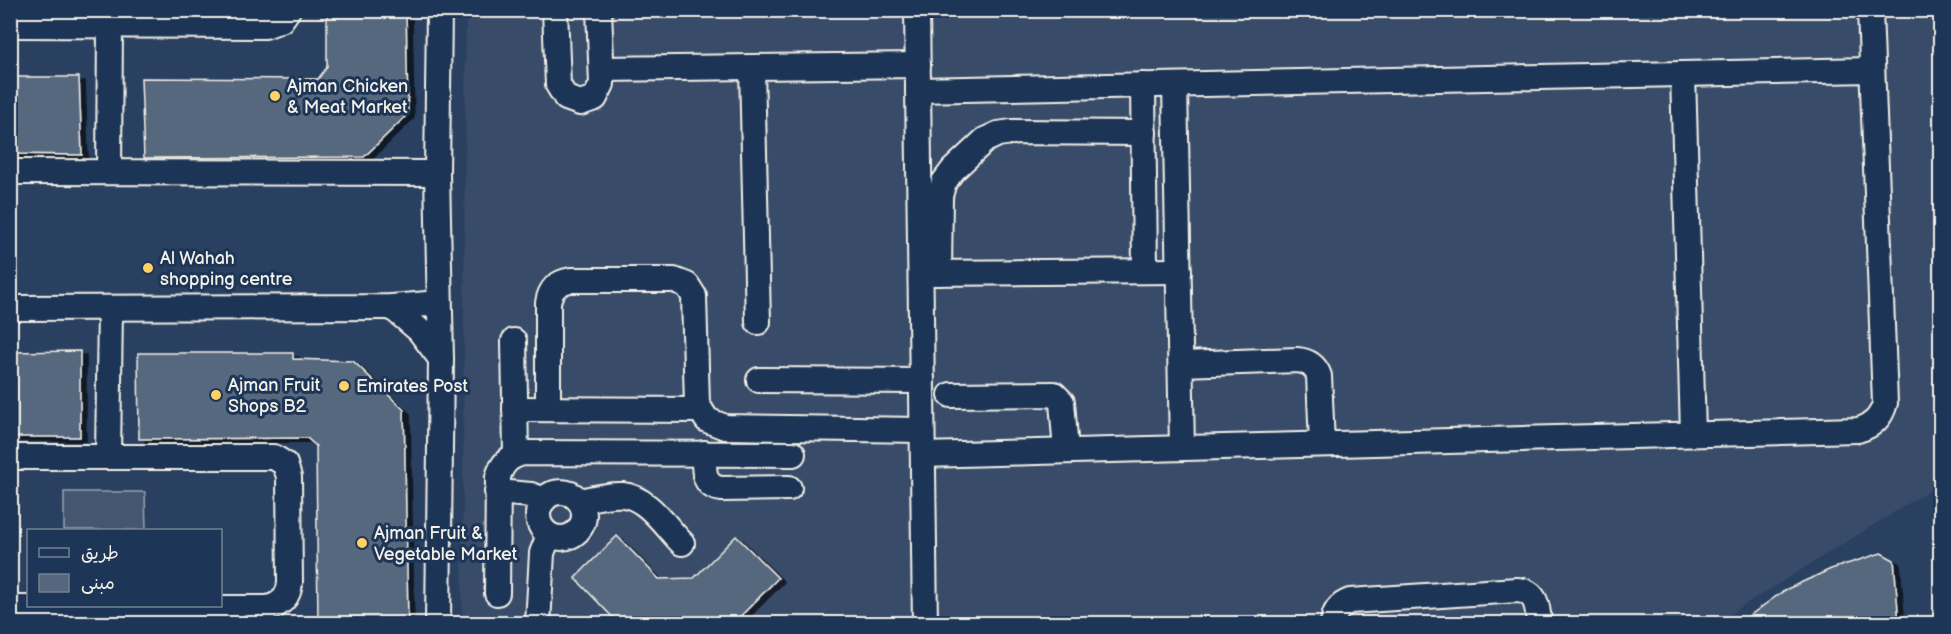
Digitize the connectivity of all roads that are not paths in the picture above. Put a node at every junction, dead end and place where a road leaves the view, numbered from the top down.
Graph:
1 (288, 10) edge
2 (440, 10) edge
3 (555, 10) edge
4 (599, 10) edge
5 (917, 10) edge
6 (1870, 10) edge
7 (10, 25) edge
8 (110, 26) junction
9 (918, 65) junction
10 (752, 68) junction
11 (602, 69) junction
12 (1872, 69) junction
13 (1683, 74) junction
14 (1143, 85) junction
15 (1175, 85) junction
16 (918, 90) junction
17 (1143, 133) junction
18 (10, 172) edge
19 (109, 172) junction
20 (437, 173) junction
21 (1145, 271) junction
22 (1179, 271) junction
23 (929, 273) junction
24 (439, 303) junction
25 (392, 307) junction
26 (10, 308) edge
27 (110, 308) junction
28 (758, 322) dead end
29 (514, 341) dead end
30 (441, 359) junction
31 (1180, 364) junction
32 (759, 380) dead end
33 (922, 381) junction
34 (951, 395) dead end
35 (515, 410) junction
36 (548, 410) junction
37 (699, 410) junction
38 (922, 430) junction
39 (1694, 434) junction
40 (1322, 444) junction
41 (1182, 448) junction
42 (1066, 451) junction
43 (704, 453) junction
44 (516, 454) junction
45 (793, 454) dead end
46 (922, 455) junction
47 (10, 457) edge
48 (108, 457) junction
49 (789, 488) dead end
50 (497, 492) junction
51 (544, 500) junction
52 (580, 501) junction
53 (549, 536) junction
54 (682, 543) dead end
55 (497, 593) dead end
56 (10, 608) edge
57 (118, 616) edge
58 (438, 624) edge
59 (538, 624) edge
60 (925, 624) edge
61 (1333, 624) edge
62 (1539, 624) edge

1 - 8 street
2 - 20 street
3 - 11 street
4 - 11 street
5 - 9 street
6 - 12 street
7 - 8 street
8 - 19 street
9 - 10 street
9 - 16 street
10 - 11 street
10 - 28 street
12 - 13 street
12 - 39 street
13 - 15 street
13 - 39 street
14 - 15 street
14 - 16 street
14 - 17 street
15 - 22 street
16 - 23 street
17 - 21 street
17 - 23 street
18 - 19 street
19 - 20 street
20 - 24 street
21 - 22 street
21 - 23 street
22 - 31 street
23 - 33 street
24 - 25 street
24 - 30 street
25 - 27 street
25 - 30 street
26 - 27 street
27 - 48 street
29 - 35 street
30 - 58 street
31 - 40 street
31 - 41 street
32 - 33 street
33 - 38 street
34 - 42 street
35 - 36 street
35 - 44 street
36 - 37 street
36 - 37 street
37 - 38 street
38 - 46 street
39 - 40 street
40 - 41 street
41 - 42 street
42 - 46 street
43 - 44 street
43 - 45 street
43 - 49 street
44 - 50 street
46 - 60 street
47 - 48 street
48 - 57 street
50 - 51 street
50 - 55 street
51 - 52 street
51 - 53 street
52 - 53 street
52 - 54 street
53 - 59 street
56 - 57 street
61 - 62 street

